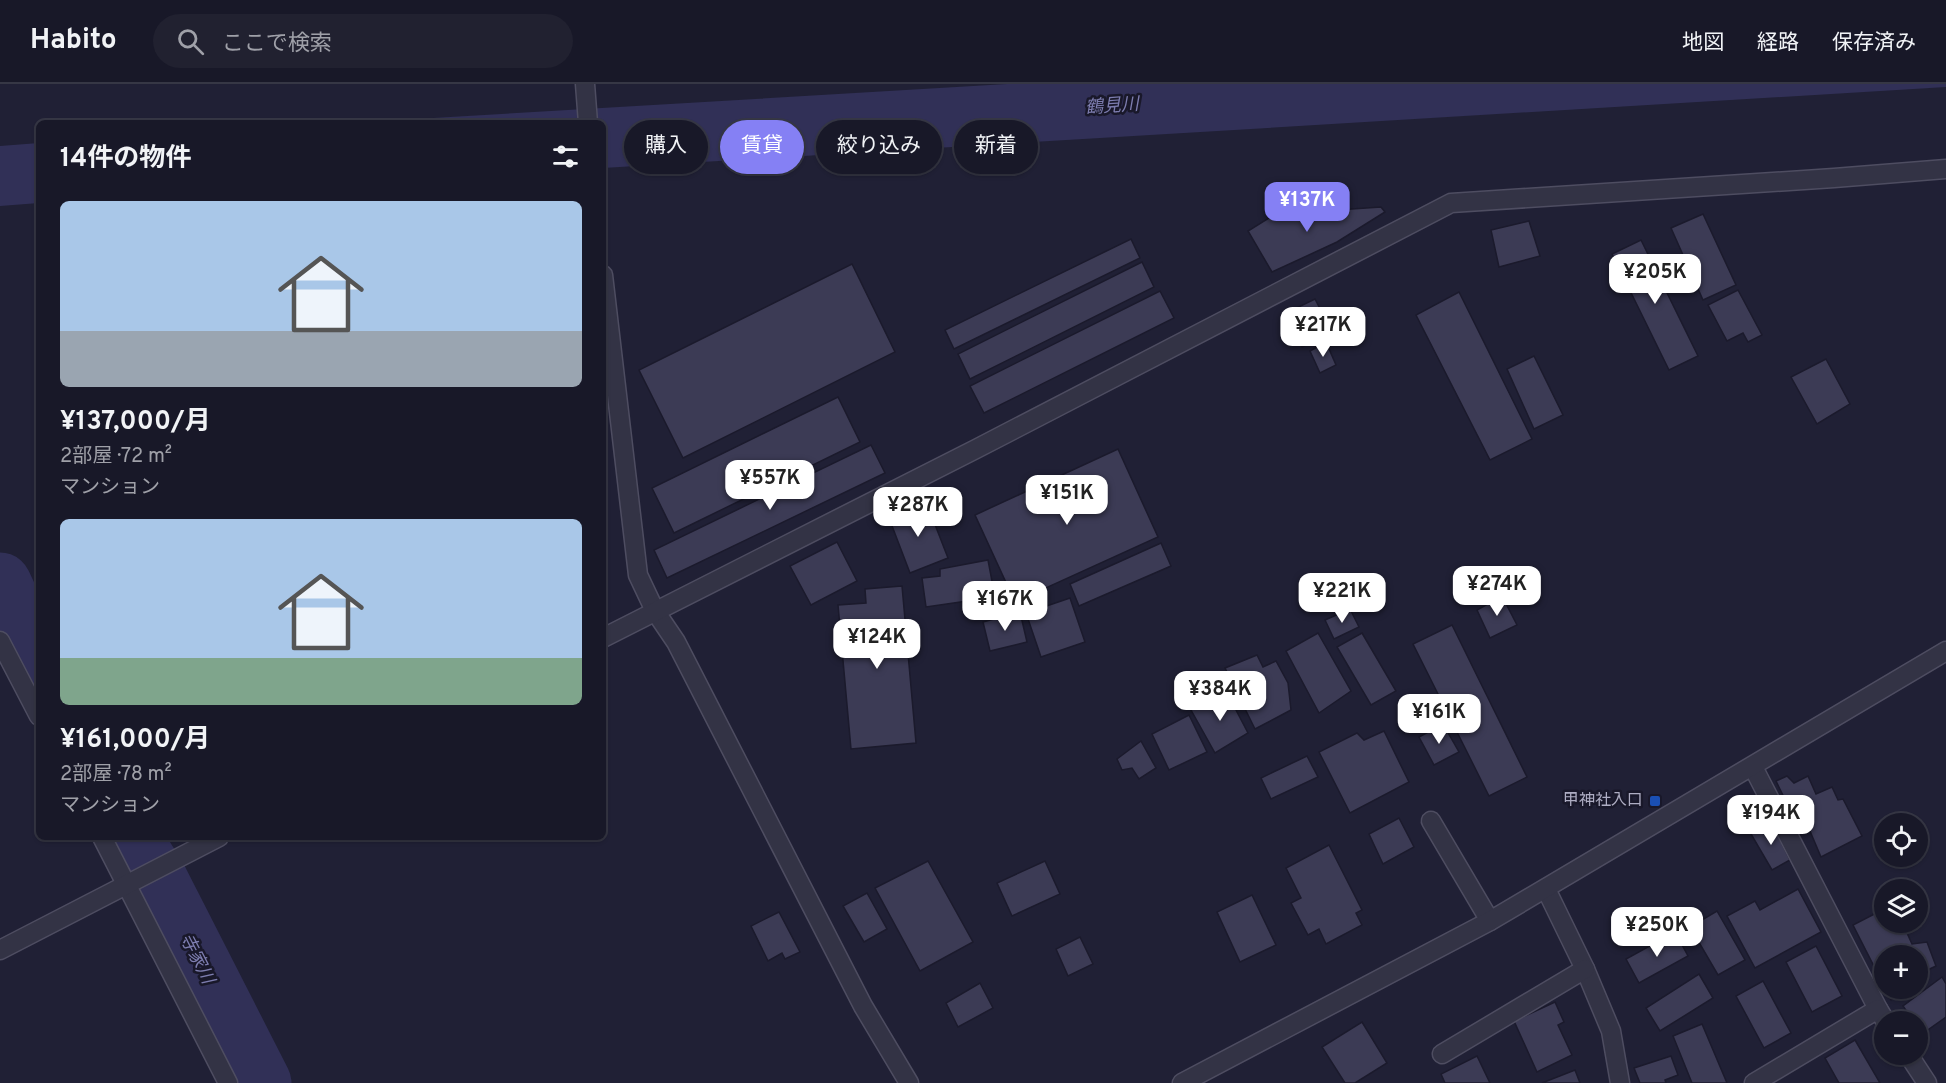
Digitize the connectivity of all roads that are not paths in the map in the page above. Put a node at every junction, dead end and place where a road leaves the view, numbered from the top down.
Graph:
1 (585, 84) edge
2 (588, 120) edge
3 (1946, 169) edge
4 (606, 301) edge
5 (655, 611) junction
6 (606, 636) edge
7 (0, 642) edge
8 (1946, 651) edge
9 (36, 710) edge
10 (1753, 767) junction
11 (1431, 820) dead end
12 (104, 840) edge
13 (213, 840) edge
14 (132, 881) junction
15 (1546, 889) junction
16 (1490, 921) junction
17 (0, 950) edge
18 (1585, 969) junction
19 (1880, 1011) edge
20 (1874, 1019) edge
21 (1442, 1054) dead end
22 (1916, 1065) edge
23 (228, 1083) edge
24 (909, 1083) edge
25 (1182, 1083) edge
26 (1620, 1083) edge
27 (1754, 1083) edge
28 (1928, 1083) edge

1 - 2 street
3 - 5 street
4 - 5 street
5 - 6 street
5 - 24 street
7 - 9 street
8 - 10 street
10 - 15 street
10 - 19 street
11 - 16 street
12 - 14 street
13 - 14 street
14 - 17 street
14 - 23 street
15 - 16 street
15 - 18 street
16 - 25 street
18 - 21 street
18 - 26 street
20 - 27 street
22 - 28 street

